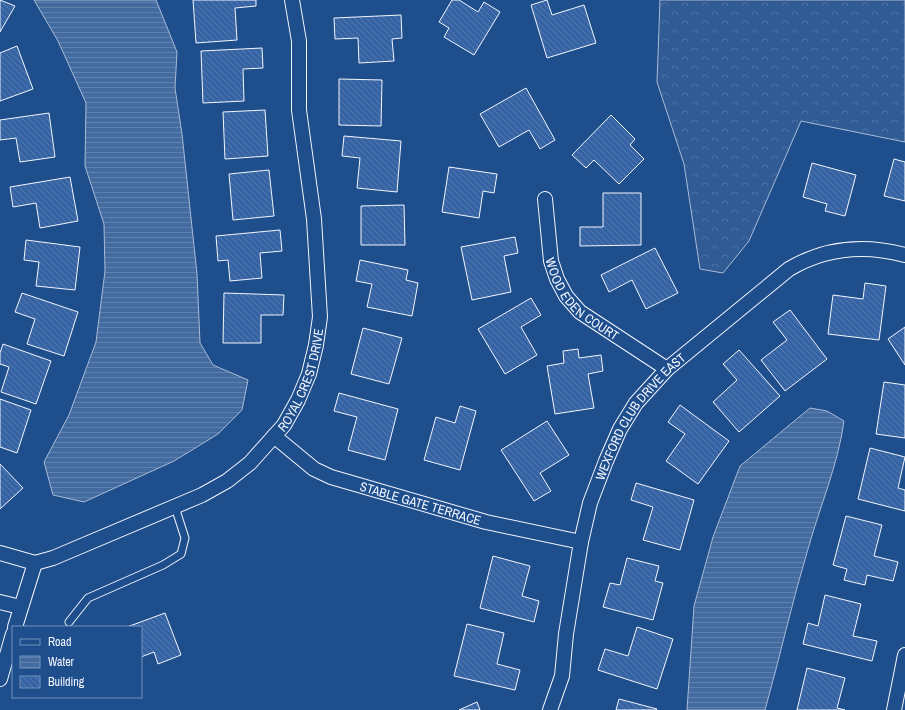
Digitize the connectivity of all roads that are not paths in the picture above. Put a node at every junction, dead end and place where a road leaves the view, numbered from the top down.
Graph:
1 (292, 0) edge
2 (545, 199) dead end
3 (905, 255) edge
4 (667, 369) junction
5 (274, 436) junction
6 (175, 506) junction
7 (581, 542) junction
8 (1, 557) edge
9 (35, 563) junction
10 (0, 602) edge
11 (20, 607) junction
12 (69, 622) dead end
13 (15, 626) edge
14 (12, 636) edge
15 (4, 652) edge
16 (905, 654) edge
17 (0, 679) edge
18 (550, 710) edge
19 (894, 710) edge

1 - 5 street, ROYAL CREST DRIVE
2 - 4 street, WOOD EDEN COURT
3 - 4 street, WEXFORD CLUB DRIVE EAST
4 - 7 street, WEXFORD CLUB DRIVE EAST
5 - 6 street, ROYAL CREST DRIVE
5 - 7 street, STABLE GATE TERRACE
6 - 9 street, ROYAL CREST DRIVE
6 - 12 lane
7 - 18 street, WEXFORD CLUB DRIVE EAST
8 - 9 street
9 - 11 street
10 - 11 street
11 - 13 street
14 - 15 street
15 - 17 street
16 - 19 street

